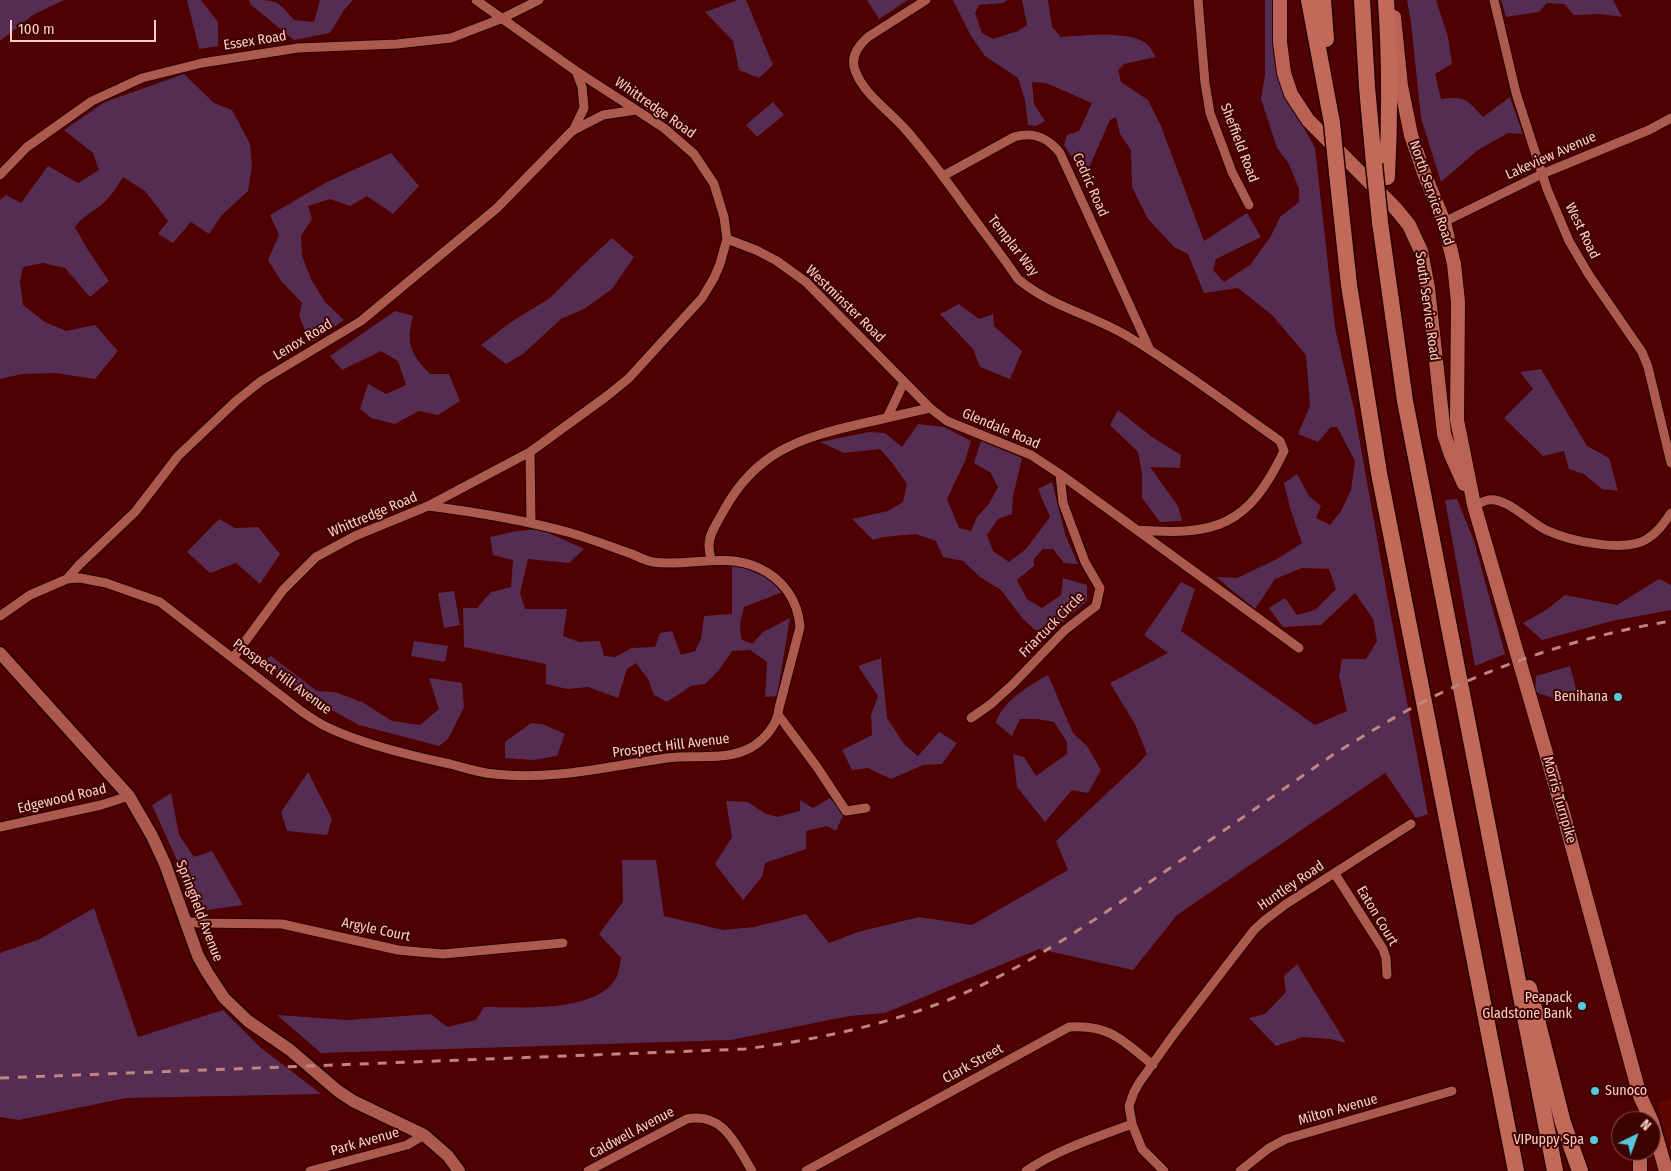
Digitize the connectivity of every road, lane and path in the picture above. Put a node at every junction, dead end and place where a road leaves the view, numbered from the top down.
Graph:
1 (476, 0) edge
2 (539, 0) edge
3 (926, 0) edge
4 (1198, 0) edge
5 (1280, 0) edge
6 (1309, 0) edge
7 (1323, 0) edge
8 (1362, 0) edge
9 (1386, 0) edge
10 (1393, 0) edge
11 (1494, 0) edge
12 (503, 18) junction
13 (576, 71) junction
14 (636, 110) junction
15 (1671, 118) edge
16 (1332, 124) junction
17 (572, 131) junction
18 (1542, 174) junction
19 (0, 175) edge
20 (943, 176) junction
21 (1249, 205) dead end
22 (1380, 222) junction
23 (1444, 222) junction
24 (727, 240) junction
25 (1150, 350) junction
26 (904, 382) junction
27 (930, 408) junction
28 (887, 418) junction
29 (530, 452) junction
30 (1671, 463) edge
31 (1060, 474) junction
32 (1474, 505) junction
33 (428, 506) junction
34 (1671, 514) edge
35 (531, 523) junction
36 (1137, 530) junction
37 (711, 560) junction
38 (67, 579) junction
39 (0, 616) edge
40 (1299, 648) dead end
41 (0, 653) edge
42 (232, 658) junction
43 (779, 716) junction
44 (971, 718) dead end
45 (1478, 782) junction
46 (129, 796) junction
47 (866, 808) dead end
48 (1411, 824) dead end
49 (0, 827) edge
50 (1335, 874) junction
51 (185, 921) junction
52 (563, 943) dead end
53 (1387, 975) dead end
54 (1153, 1065) junction
55 (1452, 1092) dead end
56 (1640, 1096) junction
57 (1640, 1111) edge
58 (1132, 1124) junction
59 (424, 1135) junction
60 (341, 1167) edge
61 (310, 1171) edge
62 (459, 1171) edge
63 (588, 1171) edge
64 (752, 1171) edge
65 (806, 1171) edge
66 (1026, 1171) edge
67 (1164, 1171) edge
68 (1240, 1171) edge
69 (1516, 1171) edge
70 (1555, 1171) edge
71 (1580, 1171) edge
72 (1666, 1171) edge

1 - 12 street, Whittredge Road
2 - 12 street, Essex Road
3 - 20 street, Templar Way
4 - 21 street, Sheffield Road
5 - 32 main road, South Service Road
6 - 16 highway
7 - 16 highway
8 - 22 highway, bridge
9 - 22 highway, bridge
10 - 23 main road, North Service Road
11 - 18 street, West Road
12 - 13 street, Whittredge Road
12 - 19 street, Essex Road
13 - 14 street, Whittredge Road
13 - 17 street
14 - 17 street, Lenox Road
14 - 24 street, Whittredge Road
15 - 18 street, Lakeview Avenue
16 - 69 highway, bridge
17 - 38 street, Lenox Road
18 - 23 street, Lakeview Avenue
18 - 30 street, West Road
20 - 25 street, Templar Way
20 - 25 street, Cedric Road
22 - 45 highway
23 - 32 main road, North Service Road
24 - 26 street, Westminster Road
24 - 29 street, Whittredge Road
25 - 36 street, Templar Way
26 - 27 street, Westminster Road
26 - 28 street
27 - 28 street
27 - 31 street, Glendale Road
28 - 37 street
29 - 33 street, Whittredge Road
29 - 35 street
31 - 36 street, Glendale Road
31 - 44 street, Friartuck Circle
32 - 34 street
32 - 56 main road, Morris Turnpike
33 - 35 street, Prospect Hill Avenue
33 - 42 street, Whittredge Road
35 - 37 street, Prospect Hill Avenue
36 - 40 street, Glendale Road
37 - 43 street, Prospect Hill Avenue
38 - 39 street, Lenox Road
38 - 42 street, Prospect Hill Avenue
41 - 46 main road, Springfield Avenue
42 - 43 street, Prospect Hill Avenue
43 - 47 street
45 - 70 highway
45 - 71 highway
46 - 49 street, Edgewood Road
46 - 51 main road, Springfield Avenue
48 - 50 street, Huntley Road
50 - 53 street, Eaton Court
50 - 54 street, Huntley Road
51 - 52 street, Argyle Court
51 - 59 main road, Springfield Avenue
54 - 58 street, Huntley Road
54 - 65 street, Clark Street
55 - 68 street, Milton Avenue
56 - 57 main road, Morris Turnpike
56 - 72 main road, Morris Turnpike
58 - 66 street
58 - 67 street, Huntley Road
59 - 60 street, Park Avenue
59 - 62 main road, Springfield Avenue
60 - 61 street, Park Avenue
63 - 64 street, Caldwell Avenue

